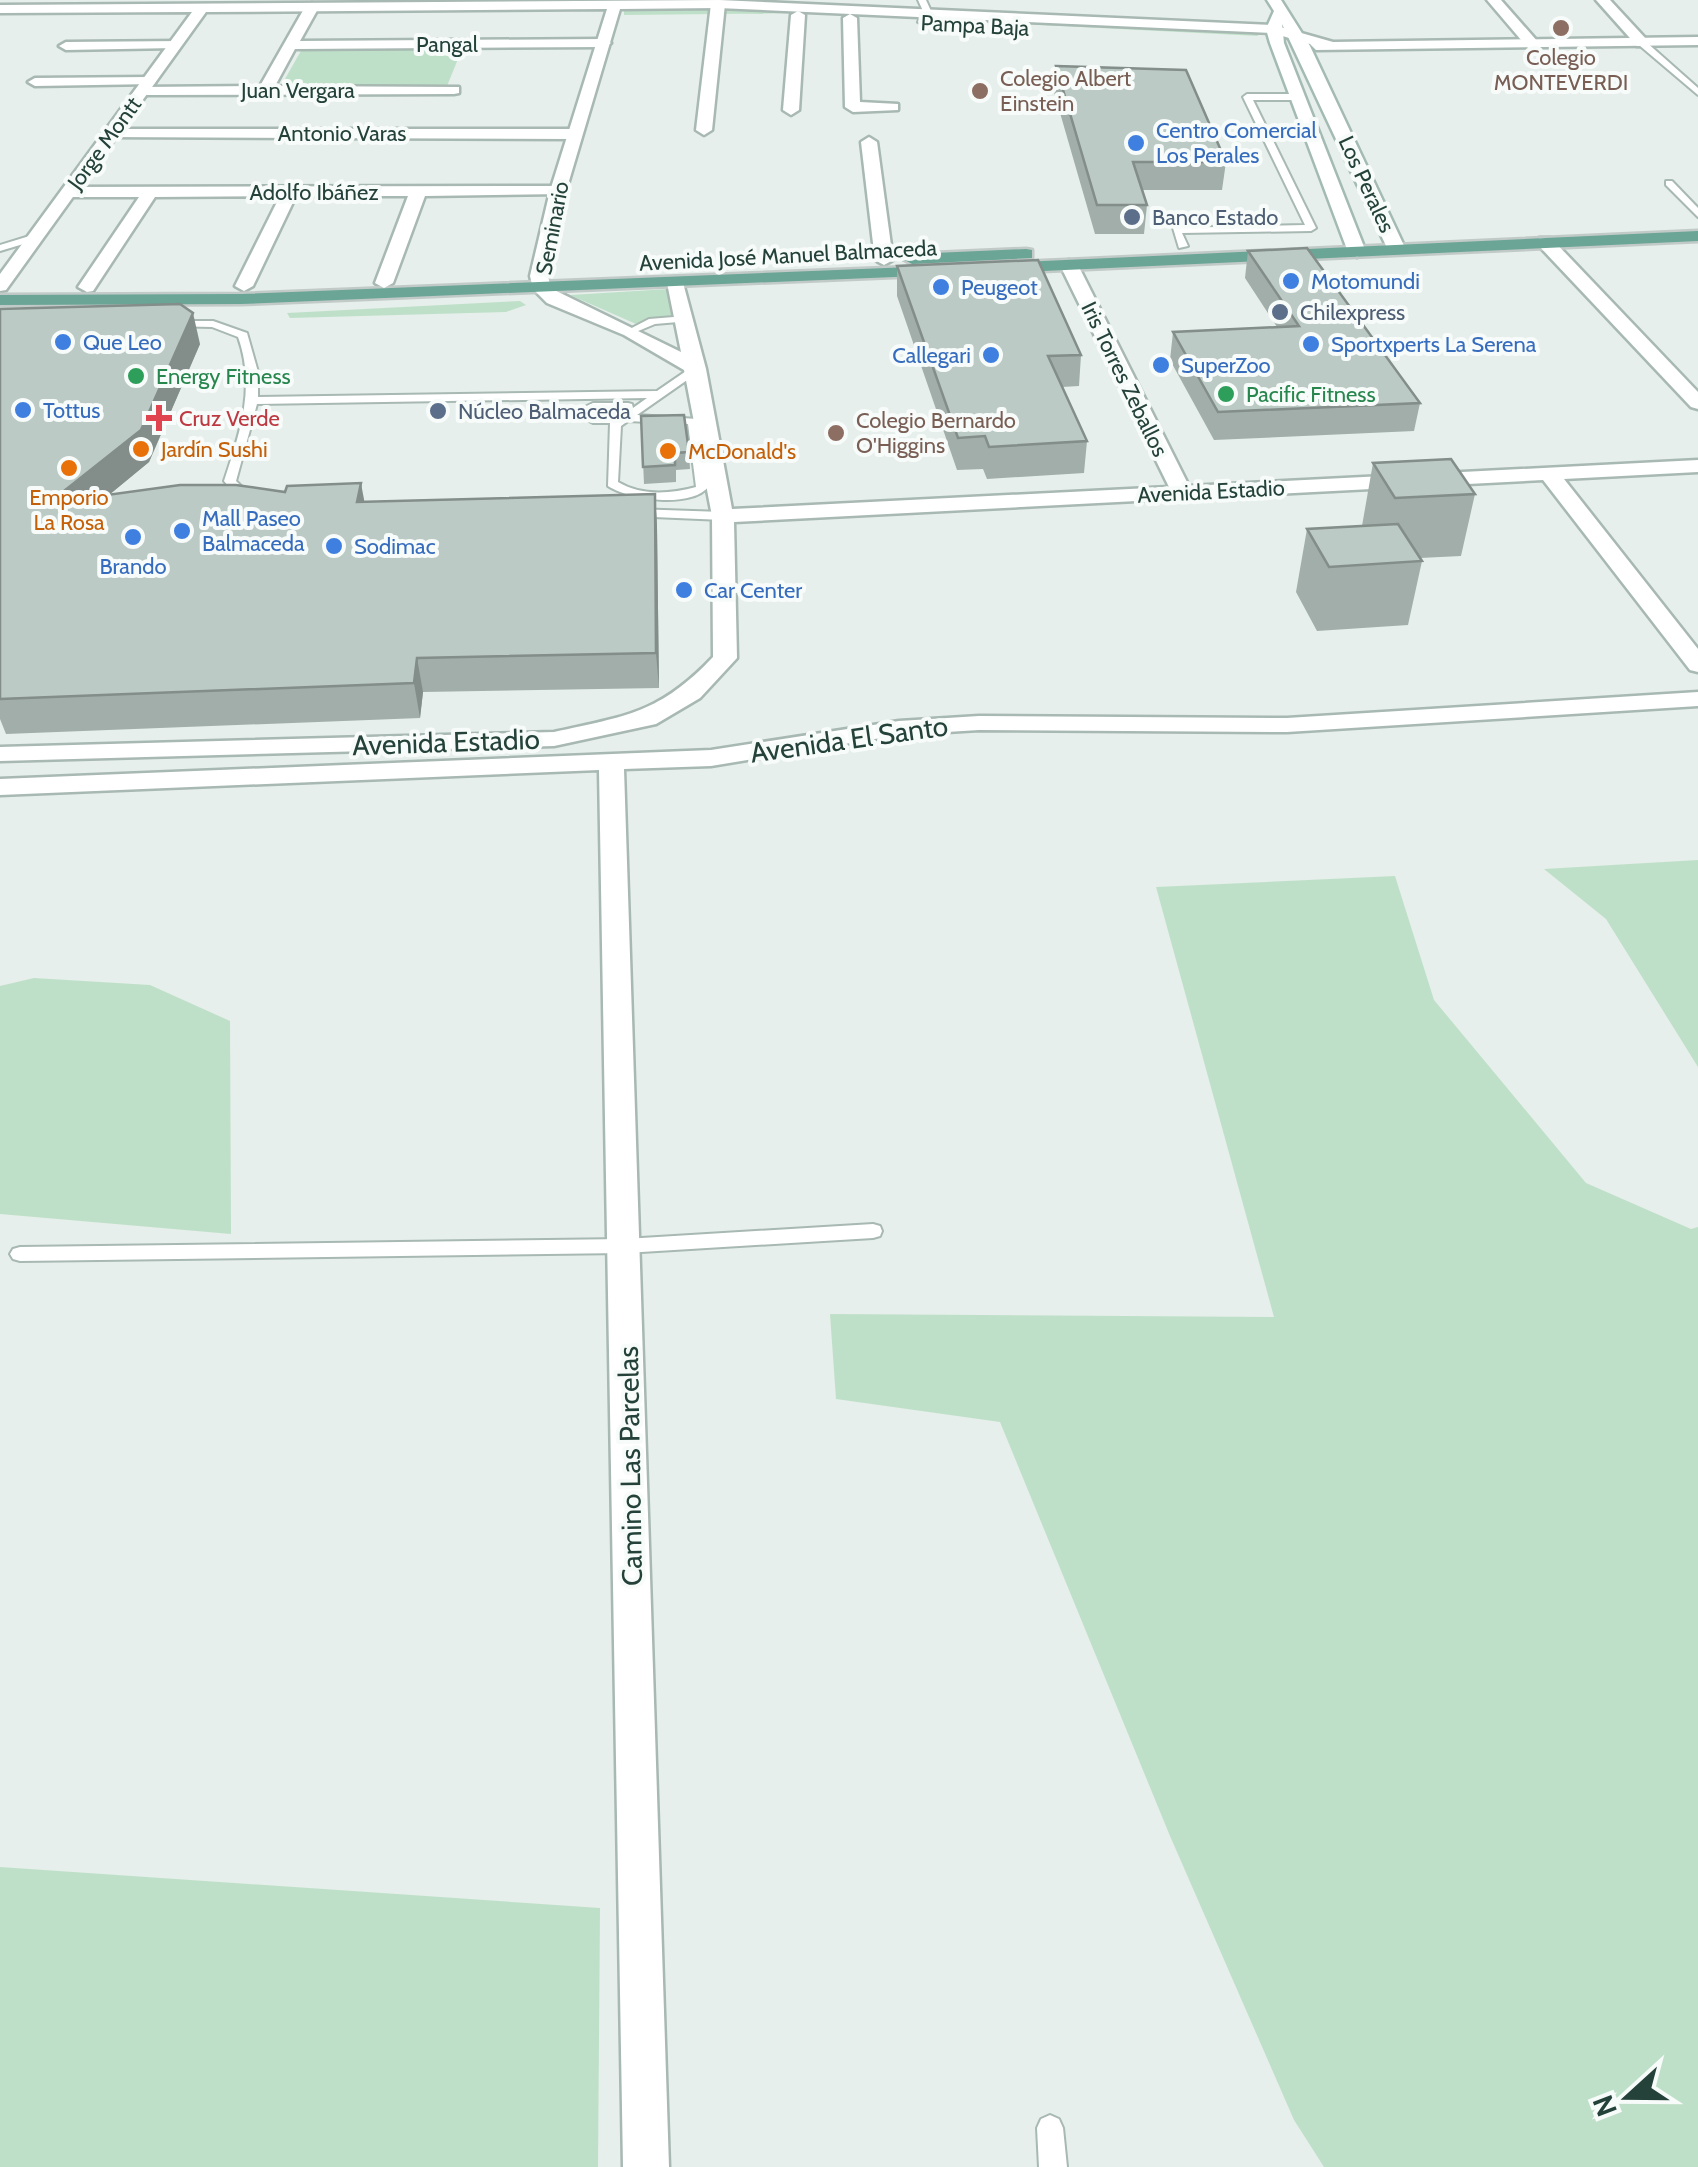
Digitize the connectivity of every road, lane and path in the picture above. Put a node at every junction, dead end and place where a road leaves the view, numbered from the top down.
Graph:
1 (1494, 0) edge
2 (1603, 0) edge
3 (403, 3) edge
4 (506, 3) edge
5 (615, 3) edge
6 (204, 4) edge
7 (1277, 6) edge
8 (312, 7) junction
9 (0, 9) edge
10 (717, 9) junction
11 (924, 11) edge
12 (798, 15) junction
13 (850, 18) junction
14 (609, 23) junction
15 (1275, 36) junction
16 (1298, 39) junction
17 (1698, 41) edge
18 (1642, 42) junction
19 (604, 43) junction
20 (176, 44) junction
21 (291, 45) junction
22 (1533, 45) junction
23 (66, 46) dead end
24 (35, 82) dead end
25 (146, 86) junction
26 (455, 89) junction
27 (265, 90) junction
28 (1698, 92) edge
29 (1297, 97) junction
30 (893, 108) dead end
31 (791, 110) dead end
32 (704, 130) dead end
33 (110, 134) junction
34 (574, 134) junction
35 (869, 142) dead end
36 (1319, 155) junction
37 (1354, 157) junction
38 (1669, 183) dead end
39 (558, 191) junction
40 (69, 192) junction
41 (150, 192) junction
42 (290, 192) junction
43 (418, 192) junction
44 (1698, 214) edge
45 (1698, 224) edge
46 (1698, 236) edge
47 (36, 237) junction
48 (1545, 242) junction
49 (1394, 244) junction
50 (1183, 246) junction
51 (1354, 246) junction
52 (0, 248) edge
53 (884, 260) junction
54 (1069, 265) junction
55 (2, 279) edge
56 (676, 282) junction
57 (384, 283) junction
58 (541, 283) junction
59 (244, 286) junction
60 (87, 288) junction
61 (0, 300) edge
62 (686, 319) junction
63 (158, 324) edge
64 (631, 331) junction
65 (696, 369) junction
66 (1698, 372) edge
67 (1672, 373) junction
68 (661, 394) junction
69 (253, 401) junction
70 (1698, 404) edge
71 (593, 407) junction
72 (631, 416) junction
73 (1698, 466) edge
74 (1549, 474) junction
75 (1182, 492) junction
76 (641, 494) junction
77 (269, 496) edge
78 (622, 513) edge
79 (641, 513) junction
80 (724, 516) junction
81 (1698, 665) edge
82 (1698, 699) edge
83 (0, 754) edge
84 (612, 764) junction
85 (0, 787) edge
86 (873, 1231) dead end
87 (624, 1246) junction
88 (20, 1254) dead end
89 (1050, 2128) dead end
90 (646, 2167) edge
91 (1054, 2167) edge

1 - 22 street
2 - 18 street
3 - 4 street, Pampa Baja
3 - 8 street, Pampa Baja
4 - 5 street, Pampa Baja
5 - 10 street, Pampa Baja
5 - 14 street, Seminario
6 - 8 street, Pampa Baja
6 - 9 street, Pampa Baja
6 - 20 street, Jorge Montt
7 - 15 street, Los Perales
7 - 16 street, Los Perales
8 - 21 street
10 - 11 street, Pampa Baja
10 - 12 street, Pampa Baja
10 - 14 street, Pampa Baja
10 - 32 street
11 - 13 street, Pampa Baja
11 - 15 street, Pampa Baja
12 - 13 street, Pampa Baja
12 - 31 street
13 - 30 street
14 - 19 street, Seminario
15 - 16 street, Pampa Baja
15 - 29 street, Los Perales
16 - 22 street, Pampa Baja
16 - 37 street, Los Perales
17 - 18 street, Pampa Baja
18 - 22 street, Pampa Baja
18 - 28 lane
19 - 26 street, Pangal
19 - 34 street, Seminario
20 - 23 street
20 - 25 street, Jorge Montt
21 - 26 street, Pangal
21 - 27 street
24 - 25 street, Juan Vergara
25 - 27 street, Juan Vergara
25 - 33 street, Jorge Montt
26 - 27 street, Juan Vergara
26 - 33 street, Antonio Varas
26 - 34 street, Antonio Varas
29 - 36 street, Los Perales
29 - 50 lane
33 - 40 street, Jorge Montt
34 - 39 street, Seminario
35 - 53 street
36 - 37 street
36 - 51 street, Los Perales
37 - 49 street, Los Perales
38 - 44 lane
39 - 43 street, Adolfo Ibáñez
39 - 58 street, Seminario
40 - 41 street, Adolfo Ibáñez
40 - 47 street, Jorge Montt
41 - 42 street, Adolfo Ibáñez
41 - 60 street
42 - 43 street, Adolfo Ibáñez
42 - 59 street
43 - 57 street
45 - 49 main road, Avenida José Manuel Balmaceda
46 - 48 main road, Avenida José Manuel Balmaceda
47 - 52 lane
47 - 55 street, Jorge Montt
48 - 49 main road, Avenida José Manuel Balmaceda
48 - 67 street
49 - 51 main road, Avenida José Manuel Balmaceda
50 - 51 main road, Avenida José Manuel Balmaceda
50 - 53 main road, Avenida José Manuel Balmaceda
51 - 54 main road, Avenida José Manuel Balmaceda
53 - 58 main road, Avenida José Manuel Balmaceda
54 - 56 main road, Avenida José Manuel Balmaceda
54 - 75 street, Iris Torres Zeballos
55 - 60 main road, Avenida José Manuel Balmaceda
56 - 58 main road, Avenida José Manuel Balmaceda
56 - 62 street, Avenida Estadio
57 - 58 main road, Avenida José Manuel Balmaceda
57 - 59 main road, Avenida José Manuel Balmaceda
58 - 61 main road, Avenida José Manuel Balmaceda
58 - 64 street, Seminario
59 - 60 main road, Avenida José Manuel Balmaceda
62 - 64 lane
62 - 65 street, Avenida Estadio
63 - 69 lane
64 - 65 street, Seminario
65 - 68 lane
65 - 80 street, Avenida Estadio
66 - 67 street
67 - 70 street
68 - 71 lane
68 - 72 lane
69 - 71 lane
69 - 77 lane
71 - 72 lane
71 - 72 lane
72 - 76 lane
72 - 76 lane
73 - 74 street, Avenida Estadio
74 - 75 street, Avenida Estadio
74 - 81 street
75 - 80 street, Avenida Estadio
76 - 79 lane
78 - 79 lane
79 - 80 lane
80 - 83 street, Avenida Estadio
82 - 84 street, Avenida El Santo
84 - 85 street, Avenida El Santo
84 - 87 street, Camino Las Parcelas
86 - 87 lane
87 - 88 lane
87 - 90 street, Camino Las Parcelas
89 - 91 lane

